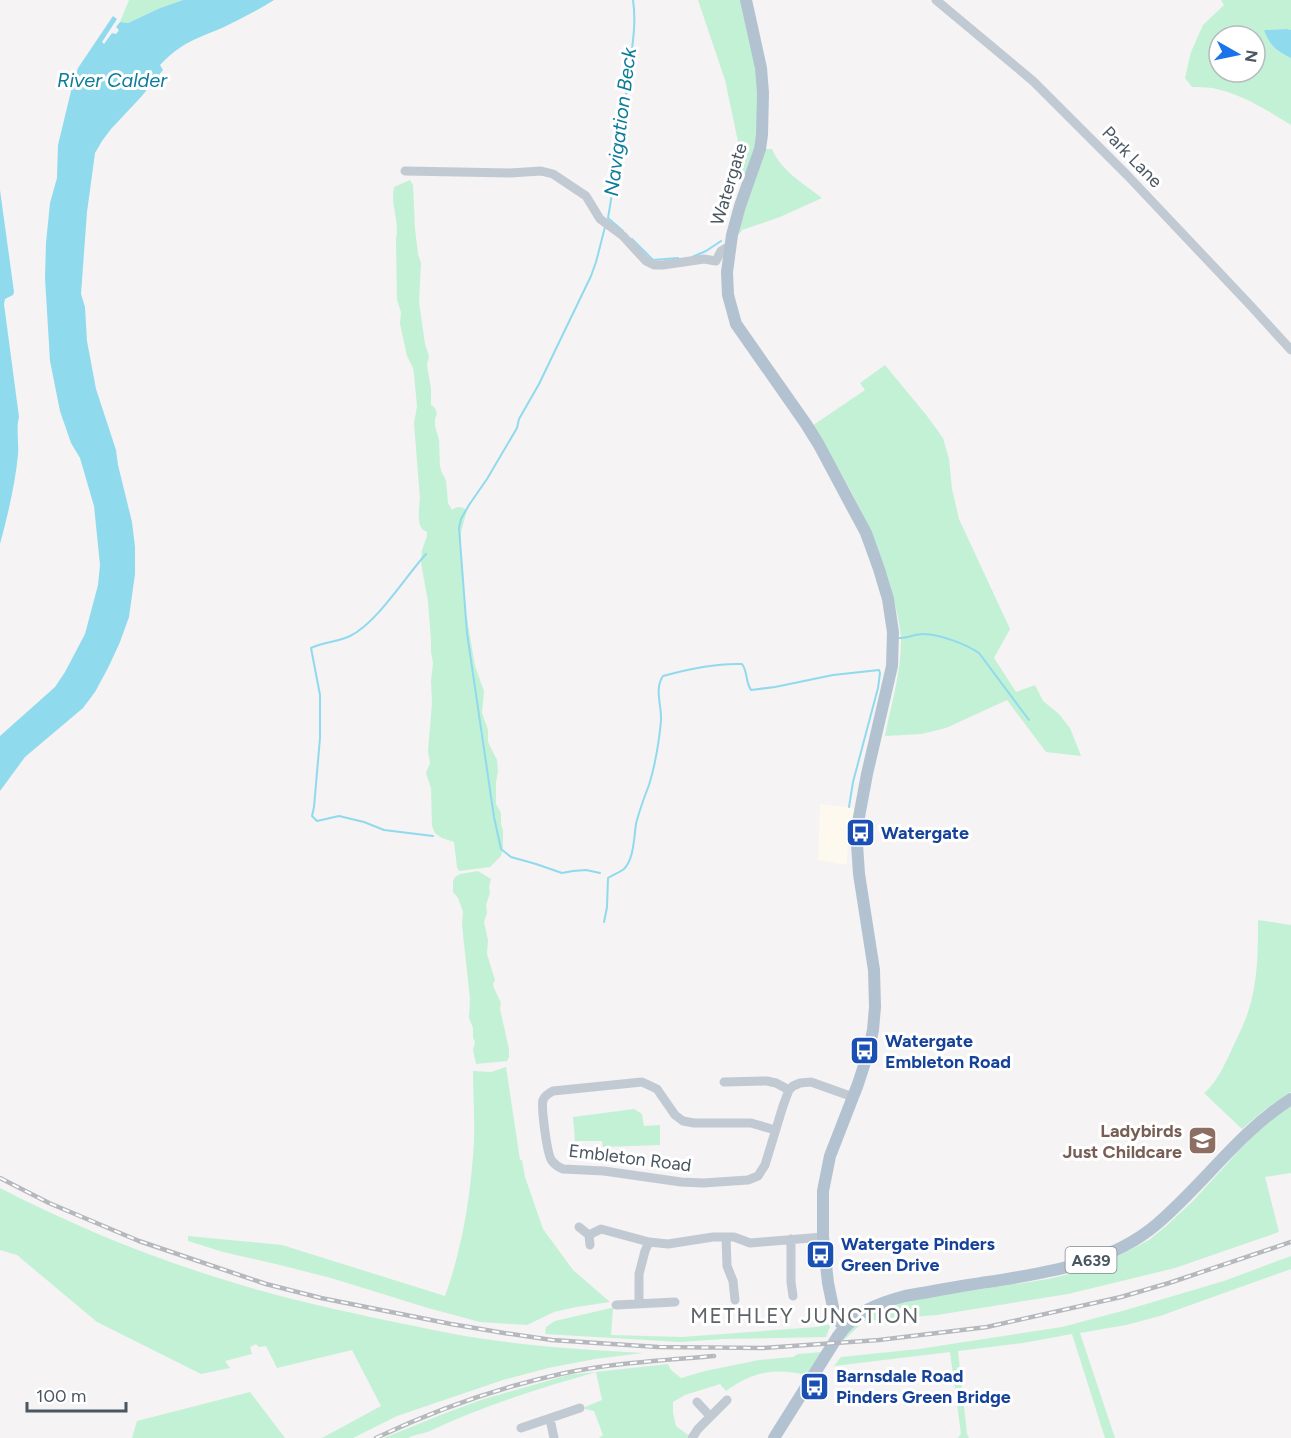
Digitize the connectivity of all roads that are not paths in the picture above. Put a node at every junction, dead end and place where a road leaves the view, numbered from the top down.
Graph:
1 (746, 0) edge
2 (936, 0) edge
3 (405, 171) dead end
4 (731, 245) junction
5 (716, 261) junction
6 (727, 272) junction
7 (1291, 350) edge
8 (724, 1082) dead end
9 (789, 1090) junction
10 (853, 1097) junction
11 (1291, 1099) edge
12 (775, 1130) junction
13 (579, 1227) dead end
14 (726, 1237) junction
15 (823, 1237) junction
16 (791, 1239) junction
17 (649, 1242) junction
18 (793, 1296) dead end
19 (735, 1300) dead end
20 (675, 1302) dead end
21 (639, 1304) junction
22 (616, 1305) dead end
23 (844, 1327) junction
24 (727, 1400) dead end
25 (697, 1402) dead end
26 (580, 1408) dead end
27 (710, 1416) junction
28 (550, 1419) junction
29 (521, 1428) dead end
30 (554, 1438) edge
31 (692, 1438) edge
32 (774, 1438) edge

1 - 4 main road, Watergate
2 - 7 street, Park Lane
3 - 5 street
4 - 5 street
4 - 6 main road, Watergate
5 - 6 street
6 - 10 main road, Watergate
8 - 9 street
9 - 10 street
9 - 12 street, Embleton Road
10 - 15 main road, Watergate
11 - 23 main road, A639
12 - 12 street, Embleton Road
13 - 17 street
14 - 16 street
14 - 17 street
14 - 19 street
15 - 16 street
15 - 23 main road, Watergate
16 - 18 street
17 - 21 street
20 - 21 street
21 - 22 street
23 - 32 main road, A639
24 - 27 street
25 - 27 street
26 - 28 street
27 - 31 street
28 - 29 street
28 - 30 street

